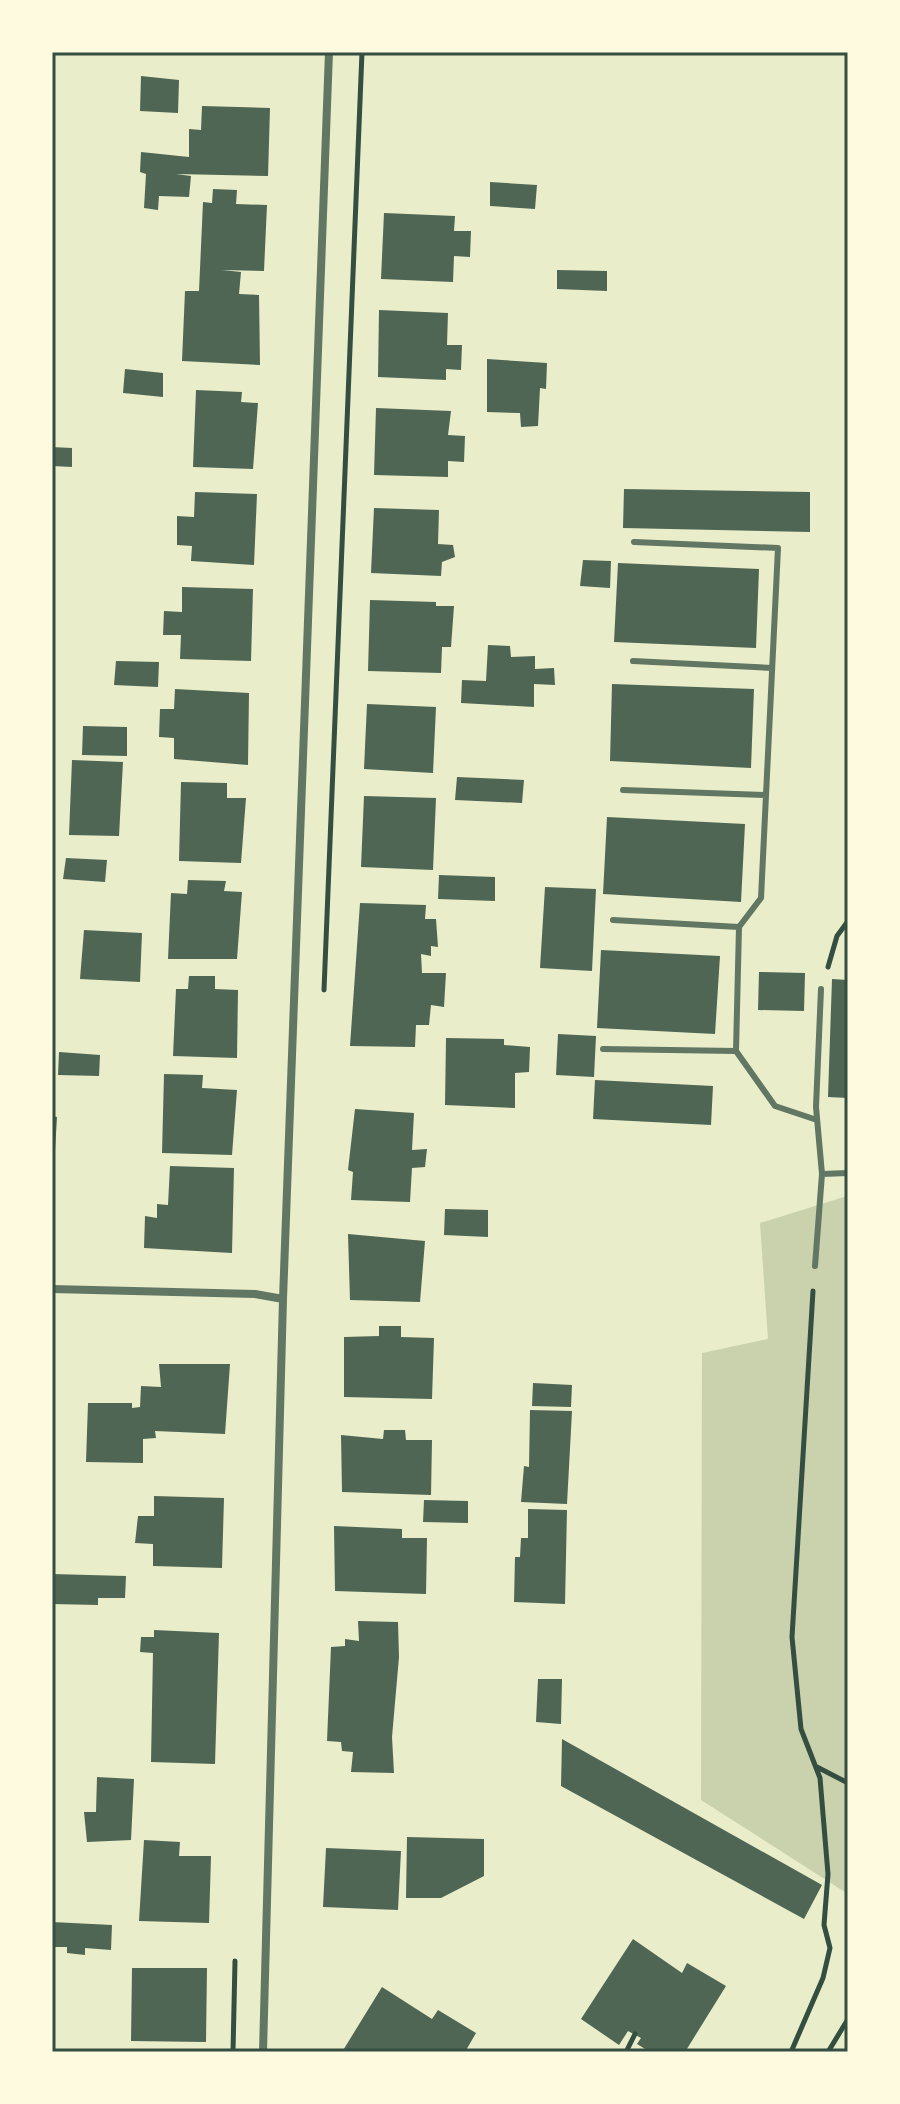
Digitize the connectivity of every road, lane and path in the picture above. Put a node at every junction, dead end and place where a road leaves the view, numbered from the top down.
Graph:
1 (329, 52) edge
2 (634, 542) dead end
3 (633, 661) dead end
4 (772, 668) junction
5 (623, 790) dead end
6 (766, 795) junction
7 (613, 920) dead end
8 (848, 921) edge
9 (739, 927) junction
10 (821, 989) joint
11 (603, 1049) dead end
12 (736, 1051) junction
13 (817, 1120) junction
14 (848, 1173) edge
15 (822, 1174) junction
16 (815, 1266) joint
17 (52, 1289) edge
18 (283, 1299) junction
19 (815, 1766) junction
20 (848, 1783) edge
21 (848, 2019) edge
22 (635, 2034) dead end
23 (263, 2052) edge
24 (626, 2052) edge
25 (791, 2052) edge
26 (828, 2052) edge

1 - 18 street
2 - 4 lane
3 - 4 lane
4 - 6 lane
5 - 6 lane
6 - 9 lane
7 - 9 lane
8 - 10 path
9 - 12 lane
10 - 13 lane
11 - 12 lane
12 - 13 lane
13 - 15 lane
14 - 15 lane
15 - 16 lane
16 - 19 path
17 - 18 street
18 - 23 street
19 - 20 path
19 - 25 path
21 - 26 path
22 - 24 path

